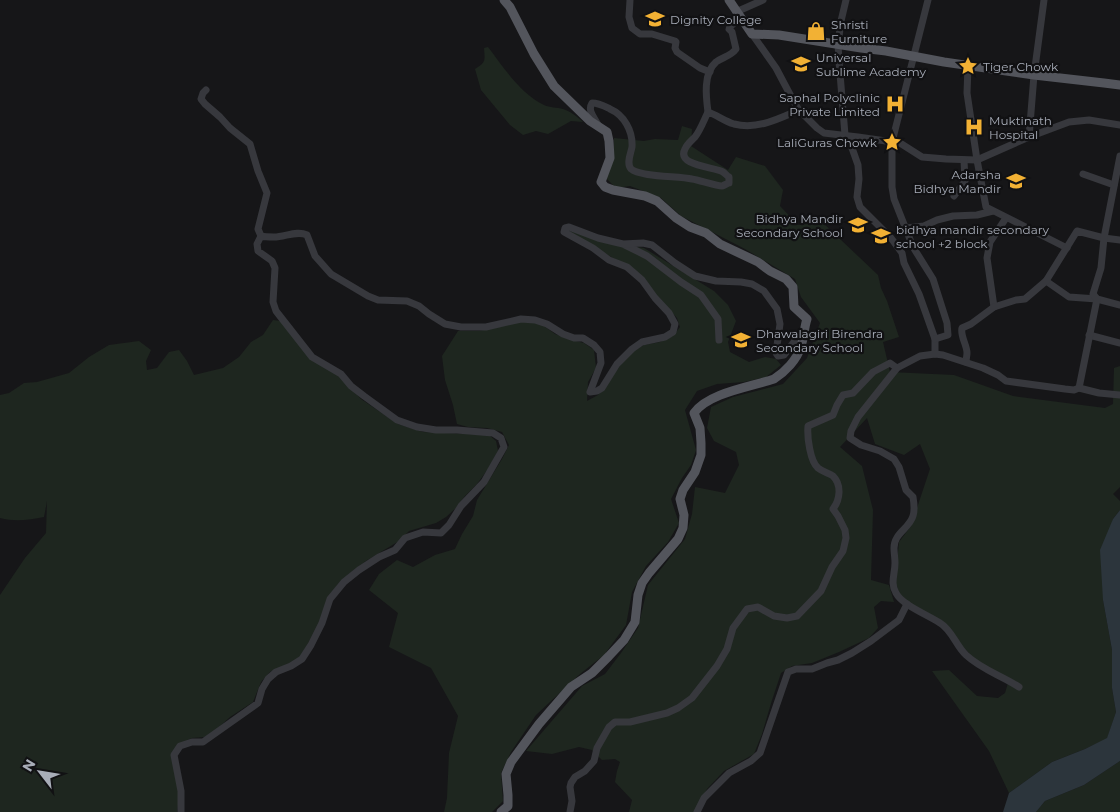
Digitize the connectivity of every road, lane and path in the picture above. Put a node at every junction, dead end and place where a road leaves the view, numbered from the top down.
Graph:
1 (504, 0) edge
2 (622, 0) edge
3 (729, 0) edge
4 (763, 0) edge
5 (846, 0) edge
6 (928, 0) edge
7 (1044, 0) edge
8 (630, 1) edge
9 (738, 14) junction
10 (752, 34) junction
11 (838, 44) junction
12 (913, 56) junction
13 (968, 66) junction
14 (710, 72) junction
15 (1034, 76) junction
16 (1120, 85) edge
17 (206, 90) dead end
18 (799, 110) junction
19 (708, 112) junction
20 (1120, 125) edge
21 (598, 126) junction
22 (845, 135) junction
23 (1029, 137) junction
24 (892, 142) junction
25 (1120, 156) edge
26 (964, 160) junction
27 (977, 160) junction
28 (1084, 174) dead end
29 (1114, 185) junction
30 (954, 196) dead end
31 (994, 211) junction
32 (1006, 218) junction
33 (906, 228) junction
34 (261, 236) junction
35 (1104, 238) junction
36 (1120, 240) edge
37 (623, 244) junction
38 (913, 246) junction
39 (1067, 248) junction
40 (902, 253) junction
41 (1046, 281) junction
42 (1097, 299) junction
43 (1120, 305) edge
44 (994, 307) junction
45 (804, 328) junction
46 (1089, 335) junction
47 (935, 338) junction
48 (719, 340) dead end
49 (1120, 343) edge
50 (935, 354) junction
51 (966, 362) junction
52 (896, 368) junction
53 (1079, 388) junction
54 (1120, 394) edge
55 (908, 604) junction
56 (1018, 687) dead end
57 (181, 812) edge
58 (501, 812) edge
59 (570, 812) edge
60 (697, 812) edge

1 - 21 main road
2 - 8 street
3 - 9 main road
4 - 9 street
5 - 11 street
6 - 12 street
7 - 15 street
8 - 14 street
9 - 10 main road
9 - 14 street
10 - 11 main road
10 - 18 street
11 - 12 main road
11 - 22 street
12 - 13 main road
12 - 24 street
13 - 15 main road
13 - 27 street
14 - 19 street
15 - 16 main road
15 - 23 street
17 - 34 street
18 - 19 street
18 - 22 street
19 - 21 street
20 - 23 street
21 - 45 main road
22 - 24 street
22 - 40 street
23 - 27 street
24 - 26 street
24 - 33 street
25 - 29 street
26 - 27 street
26 - 30 street
27 - 31 street
28 - 29 street
29 - 35 street
31 - 32 street
31 - 33 street
32 - 39 street
32 - 44 street
33 - 38 street
34 - 37 street
34 - 57 street
35 - 36 street
35 - 39 street
35 - 42 street
37 - 45 street
37 - 48 street
38 - 40 street
38 - 47 street
39 - 41 street
40 - 47 street
41 - 42 street
41 - 44 street
42 - 43 street
42 - 46 street
44 - 51 street
45 - 58 main road
46 - 49 street
46 - 53 street
47 - 50 street
50 - 51 street
50 - 52 street
51 - 53 street
52 - 55 street
52 - 59 street
53 - 54 street
55 - 56 street
55 - 60 street

